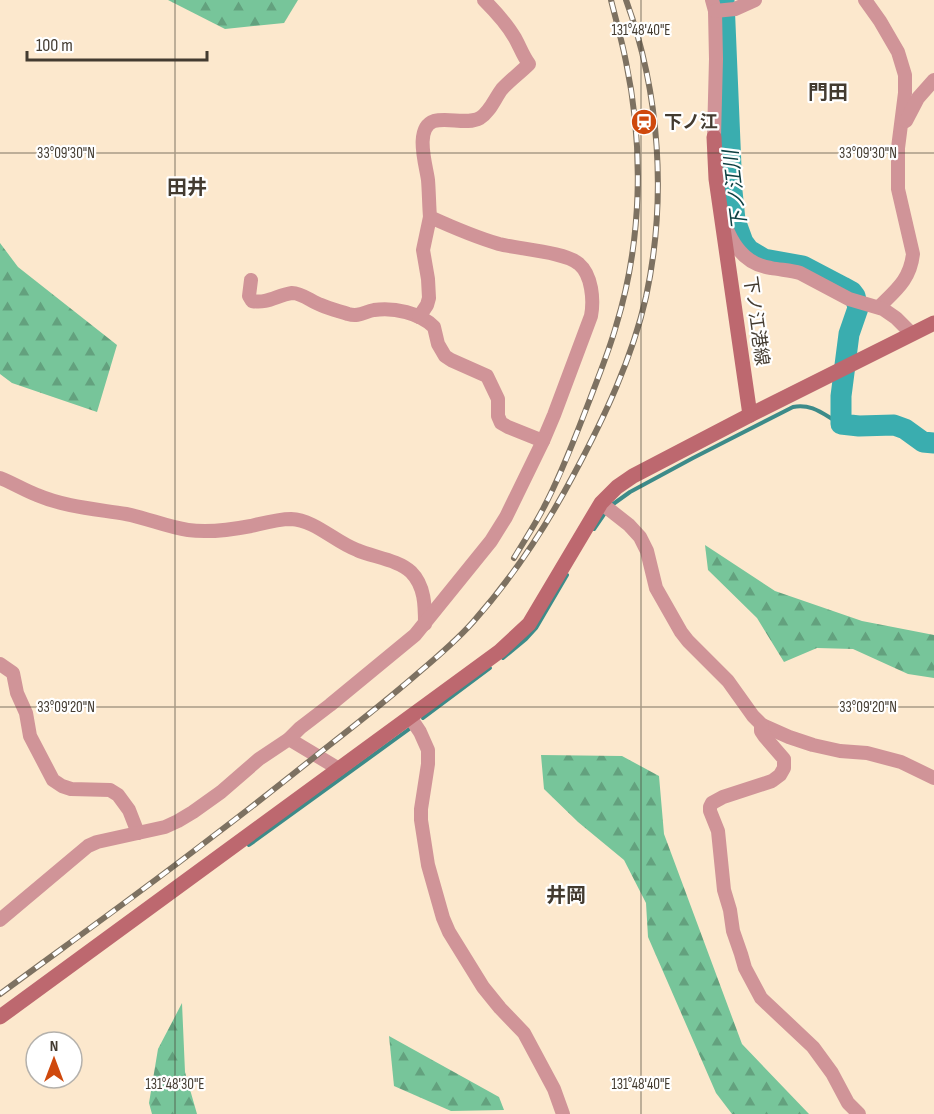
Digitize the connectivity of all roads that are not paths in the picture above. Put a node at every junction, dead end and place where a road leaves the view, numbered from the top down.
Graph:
1 (484, 0) edge
2 (755, 0) edge
3 (865, 0) edge
4 (720, 7) edge
5 (934, 80) edge
6 (900, 133) junction
7 (714, 137) joint
8 (722, 216) junction
9 (430, 217) junction
10 (251, 280) dead end
11 (879, 307) junction
12 (419, 317) junction
13 (934, 323) edge
14 (912, 334) junction
15 (750, 416) junction
16 (543, 441) junction
17 (0, 478) edge
18 (605, 507) junction
19 (425, 624) junction
20 (0, 664) edge
21 (410, 717) junction
22 (762, 725) junction
23 (289, 739) junction
24 (339, 769) junction
25 (934, 778) edge
26 (138, 833) junction
27 (0, 920) edge
28 (0, 1017) edge
29 (563, 1114) edge
30 (859, 1114) edge

1 - 9 street
2 - 4 street
3 - 6 street
4 - 7 street
5 - 6 street
6 - 11 street
7 - 8 street, 下ノ江港線
8 - 11 street
8 - 15 street, 下ノ江港線
9 - 12 street
9 - 16 street
10 - 12 street
11 - 14 street
12 - 16 street
13 - 14 street
14 - 15 street
15 - 18 street
16 - 19 street
17 - 19 street
18 - 21 street
18 - 22 street
19 - 23 street
20 - 26 street
21 - 24 street
21 - 29 street
22 - 25 street
22 - 30 street
23 - 24 street
23 - 26 street
24 - 28 street
26 - 27 street

